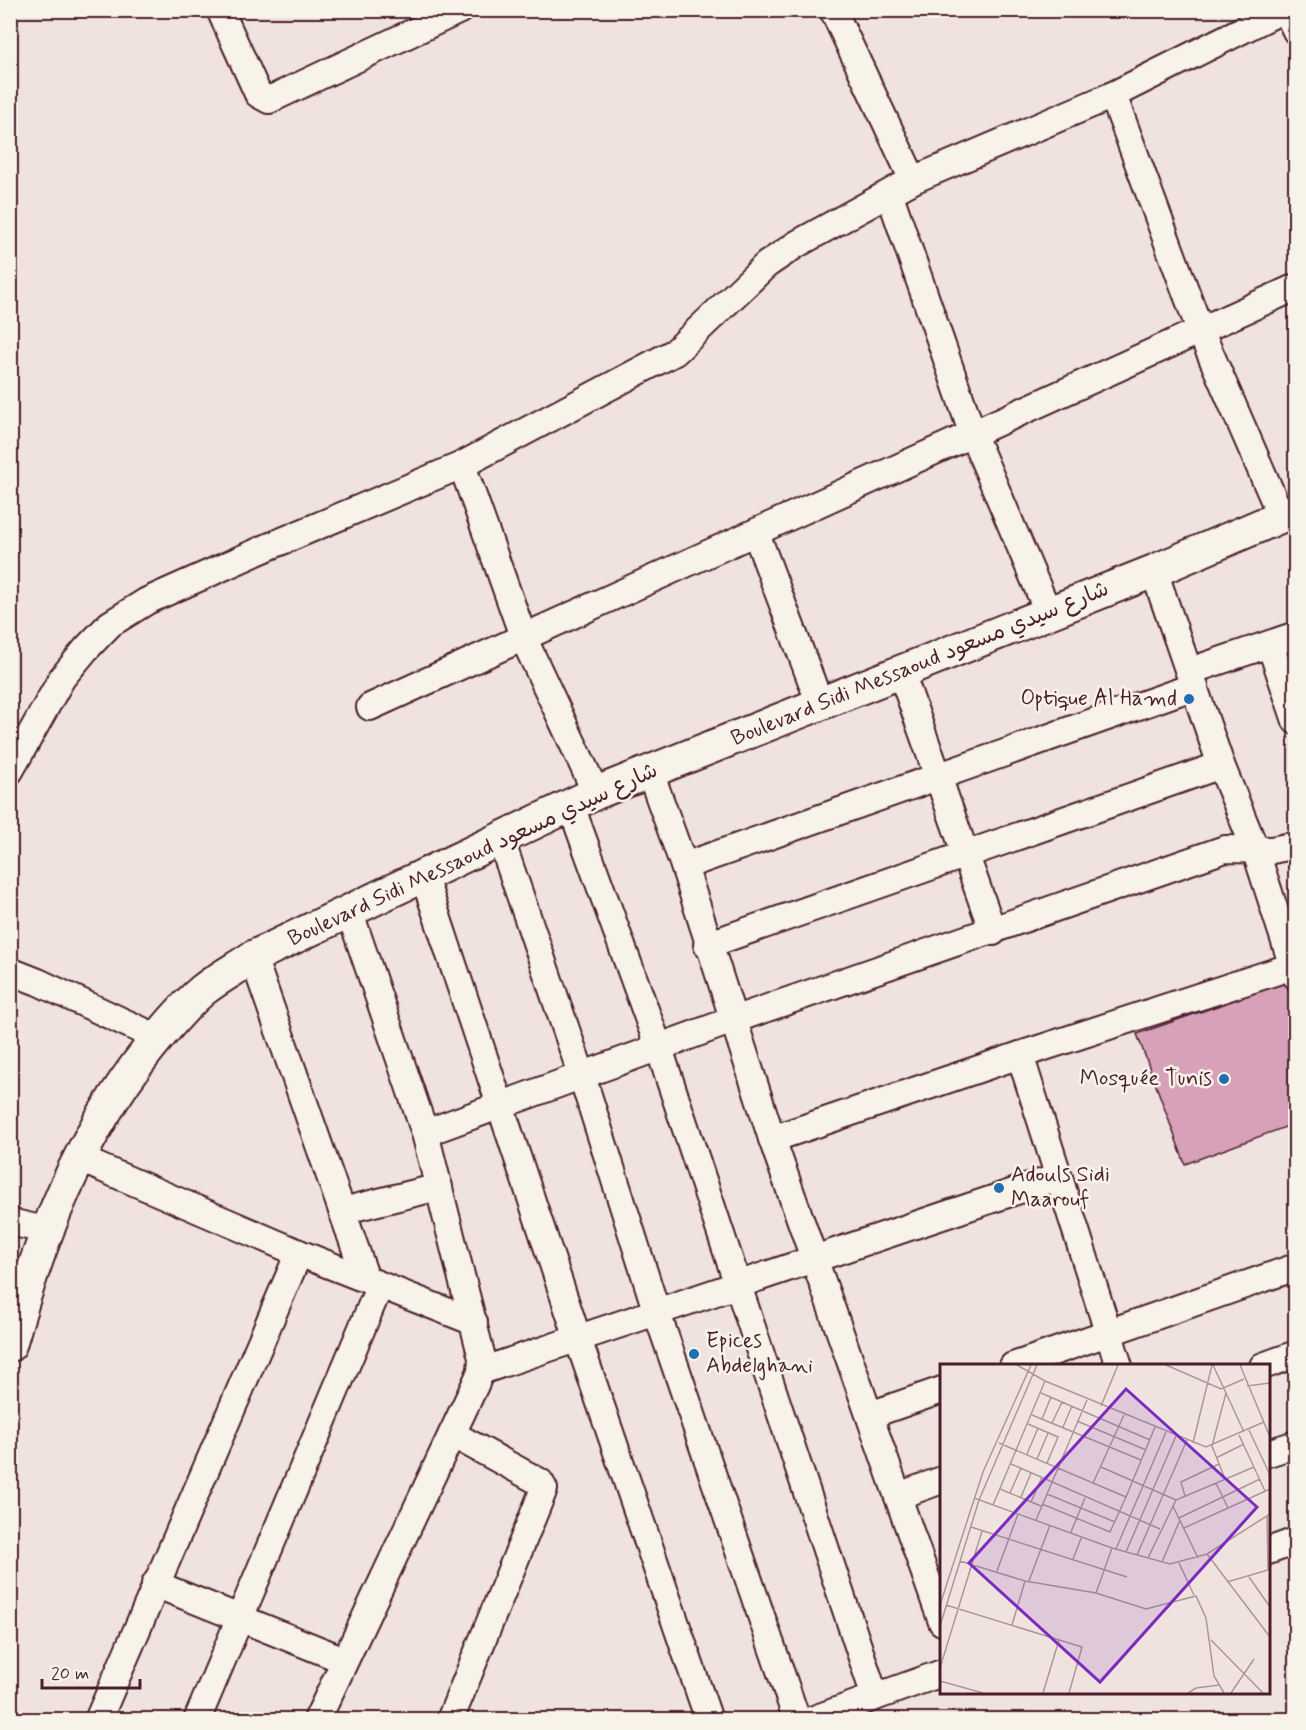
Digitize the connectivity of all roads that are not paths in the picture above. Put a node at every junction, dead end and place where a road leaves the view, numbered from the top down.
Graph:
1 (220, 10) edge
2 (460, 10) edge
3 (833, 10) edge
4 (1284, 10) edge
5 (428, 17) edge
6 (1296, 31) edge
7 (1113, 95) junction
8 (913, 180) junction
9 (890, 195) junction
10 (1296, 286) edge
11 (1200, 330) junction
12 (973, 435) junction
13 (462, 465) junction
14 (1288, 513) edge
15 (756, 534) junction
16 (1154, 571) junction
17 (1048, 612) junction
18 (1296, 635) edge
19 (524, 639) junction
20 (1270, 644) junction
21 (901, 672) junction
22 (1193, 679) junction
23 (820, 704) junction
24 (370, 707) dead end
25 (1296, 721) edge
26 (1221, 765) junction
27 (10, 771) edge
28 (650, 772) junction
29 (939, 778) junction
30 (584, 799) junction
31 (501, 840) junction
32 (1296, 845) edge
33 (1255, 849) junction
34 (968, 855) junction
35 (684, 866) junction
36 (424, 877) junction
37 (350, 913) junction
38 (993, 932) junction
39 (707, 945) junction
40 (253, 957) junction
41 (1294, 969) edge
42 (10, 971) edge
43 (733, 1020) junction
44 (158, 1038) junction
45 (659, 1048) junction
46 (1020, 1056) junction
47 (582, 1076) junction
48 (501, 1105) junction
49 (425, 1133) junction
50 (772, 1138) junction
51 (78, 1158) junction
52 (1058, 1177) junction
53 (439, 1187) junction
54 (342, 1211) junction
55 (10, 1222) edge
56 (45, 1230) junction
57 (299, 1252) junction
58 (814, 1261) junction
59 (1296, 1267) edge
60 (373, 1282) junction
61 (739, 1285) junction
62 (657, 1313) junction
63 (474, 1322) junction
64 (1108, 1333) junction
65 (578, 1339) junction
66 (10, 1345) edge
67 (1296, 1354) edge
68 (1016, 1364) edge
69 (1119, 1364) edge
70 (1266, 1364) edge
71 (481, 1371) junction
72 (940, 1391) edge
73 (870, 1414) junction
74 (452, 1434) junction
75 (1296, 1444) edge
76 (1270, 1453) edge
77 (940, 1481) edge
78 (898, 1496) junction
79 (1296, 1541) edge
80 (1270, 1551) edge
81 (932, 1564) edge
82 (155, 1584) junction
83 (940, 1610) edge
84 (240, 1618) junction
85 (344, 1660) junction
86 (940, 1674) edge
87 (875, 1697) junction
88 (98, 1719) edge
89 (198, 1719) edge
90 (318, 1719) edge
91 (450, 1719) edge
92 (709, 1719) edge
93 (797, 1719) edge
94 (811, 1719) edge

1 - 5 street
2 - 5 street
3 - 8 street
4 - 6 street
4 - 7 street
7 - 8 street
7 - 11 street
8 - 9 street
9 - 12 street
9 - 13 street
10 - 11 street
11 - 12 street
11 - 14 street
12 - 15 street
12 - 17 street
13 - 19 street
13 - 27 street
14 - 16 street, Boulevard Sidi Messaoud شارع سيدي مسعود
15 - 19 street
15 - 23 street
16 - 17 street, Boulevard Sidi Messaoud شارع سيدي مسعود
16 - 22 street
17 - 21 street, Boulevard Sidi Messaoud شارع سيدي مسعود
18 - 20 street
19 - 24 street
19 - 30 street
20 - 22 street
20 - 25 street
21 - 23 street, Boulevard Sidi Messaoud شارع سيدي مسعود
21 - 29 street
22 - 26 street
22 - 29 street
23 - 28 street, Boulevard Sidi Messaoud شارع سيدي مسعود
26 - 33 street
26 - 34 street
28 - 30 street, Boulevard Sidi Messaoud شارع سيدي مسعود
28 - 35 street
29 - 34 street
29 - 35 street
30 - 31 street, Boulevard Sidi Messaoud شارع سيدي مسعود
30 - 45 street
31 - 36 street, Boulevard Sidi Messaoud شارع سيدي مسعود
31 - 47 street
32 - 33 street
33 - 38 street
33 - 41 street
34 - 38 street
34 - 39 street
35 - 39 street
36 - 37 street, Boulevard Sidi Messaoud شارع سيدي مسعود
36 - 48 street
37 - 40 street, Boulevard Sidi Messaoud شارع سيدي مسعود
37 - 49 street
38 - 43 street
39 - 43 street
40 - 44 street, Boulevard Sidi Messaoud شارع سيدي مسعود
40 - 54 street
41 - 46 street
42 - 44 street
43 - 45 street
43 - 50 street
44 - 51 street, Boulevard Sidi Messaoud شارع سيدي مسعود
45 - 47 street
45 - 61 street
46 - 50 street
46 - 52 street
47 - 48 street
47 - 62 street
48 - 49 street
48 - 65 street
49 - 53 street
50 - 58 street
51 - 56 street, Boulevard Sidi Messaoud شارع سيدي مسعود
51 - 57 street
52 - 58 street
52 - 64 street
53 - 54 street
53 - 63 street
54 - 60 street
55 - 56 street
56 - 66 street, Boulevard Sidi Messaoud شارع سيدي مسعود
57 - 60 street
57 - 82 street
58 - 61 street
58 - 73 street
59 - 64 street
60 - 63 street
60 - 84 street
61 - 62 street
61 - 87 street
62 - 65 street
62 - 93 street
63 - 71 street
64 - 68 street
64 - 69 street
65 - 71 street
65 - 92 street
67 - 70 street
71 - 74 street
72 - 73 street
73 - 78 street
74 - 85 street
74 - 91 street
75 - 76 street
77 - 78 street
78 - 81 street
79 - 80 street
81 - 83 street
82 - 84 street
82 - 88 street
84 - 85 street
84 - 89 street
85 - 90 street
86 - 87 street
87 - 94 street

